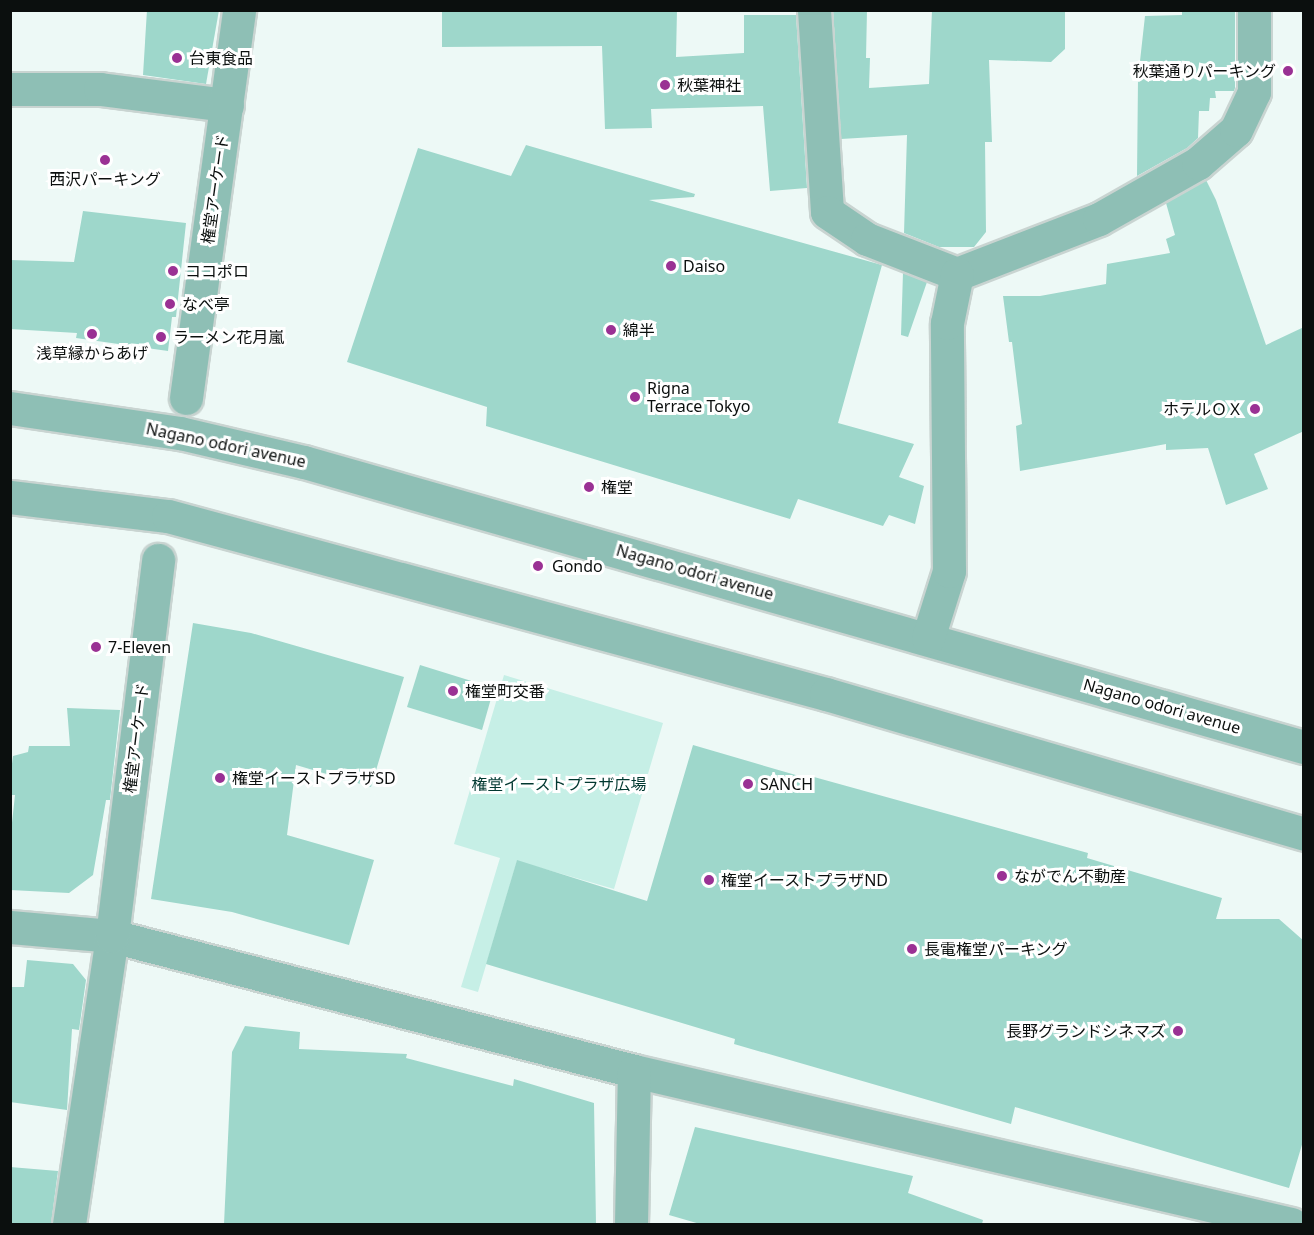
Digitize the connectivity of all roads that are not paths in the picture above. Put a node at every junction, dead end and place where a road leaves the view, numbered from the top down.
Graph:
1 (240, 10) edge
2 (814, 10) edge
3 (1254, 10) edge
4 (10, 89) edge
5 (219, 104) junction
6 (957, 274) junction
7 (189, 383) dead end
8 (10, 408) edge
9 (10, 497) edge
10 (157, 572) dead end
11 (928, 638) junction
12 (1304, 747) edge
13 (1304, 834) edge
14 (10, 927) edge
15 (112, 936) junction
16 (634, 1071) junction
17 (69, 1224) edge
18 (631, 1224) edge
19 (1291, 1224) edge

1 - 5 street, 権堂アーケード
2 - 6 street
3 - 6 street
4 - 5 street
5 - 7 street, 権堂アーケード
6 - 11 street
8 - 11 street, Nagano odori avenue
9 - 13 street
10 - 15 street, 権堂アーケード
11 - 12 street, Nagano odori avenue
14 - 15 street
15 - 16 street
15 - 17 street, 権堂アーケード
16 - 18 street
16 - 19 street

